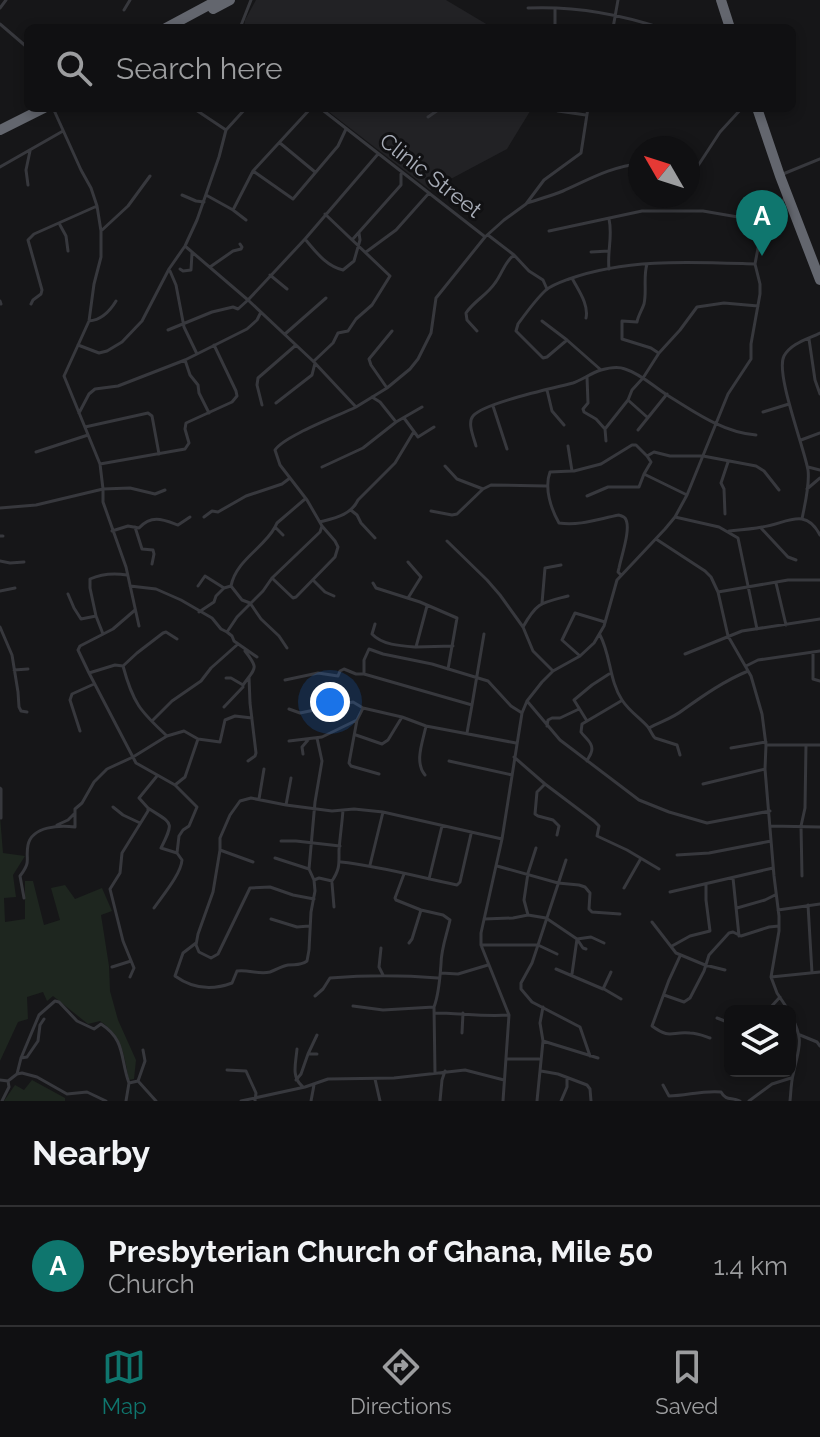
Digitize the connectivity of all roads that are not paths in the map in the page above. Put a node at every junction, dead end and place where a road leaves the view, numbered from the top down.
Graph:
1 (6, 0) edge
2 (130, 0) edge
3 (218, 0) edge
4 (230, 0) edge
5 (251, 0) edge
6 (560, 0) edge
7 (618, 0) edge
8 (721, 0) edge
9 (557, 7) junction
10 (0, 8) edge
11 (528, 8) dead end
12 (124, 10) dead end
13 (614, 13) junction
14 (0, 24) edge
15 (173, 24) edge
16 (187, 24) edge
17 (242, 24) edge
18 (555, 24) edge
19 (613, 24) edge
20 (648, 24) edge
21 (729, 24) edge
22 (24, 45) edge
23 (25, 112) edge
24 (36, 112) edge
25 (55, 112) edge
26 (199, 112) edge
27 (242, 112) edge
28 (307, 112) edge
29 (325, 112) edge
30 (435, 112) edge
31 (565, 112) edge
32 (587, 112) edge
33 (738, 112) edge
34 (758, 112) edge
35 (586, 115) junction
36 (428, 117) dead end
37 (0, 124) edge
38 (346, 128) junction
39 (0, 130) edge
40 (226, 130) junction
41 (63, 131) junction
42 (280, 143) junction
43 (30, 151) junction
44 (378, 154) junction
45 (820, 159) edge
46 (700, 163) edge
47 (259, 165) junction
48 (628, 165) edge
49 (0, 167) edge
50 (253, 171) junction
51 (315, 172) junction
52 (400, 172) junction
53 (150, 176) dead end
54 (780, 176) junction
55 (264, 178) junction
56 (28, 185) dead end
57 (429, 193) junction
58 (787, 194) junction
59 (182, 195) dead end
60 (206, 195) junction
61 (204, 202) junction
62 (526, 204) junction
63 (97, 206) junction
64 (233, 210) junction
65 (325, 214) junction
66 (609, 219) junction
67 (246, 220) dead end
68 (767, 222) junction
69 (60, 223) junction
70 (101, 231) junction
71 (549, 231) dead end
72 (359, 233) junction
73 (486, 236) junction
74 (305, 239) junction
75 (352, 240) junction
76 (240, 244) dead end
77 (358, 245) junction
78 (185, 246) junction
79 (68, 251) dead end
80 (609, 251) junction
81 (193, 252) junction
82 (366, 252) junction
83 (591, 252) dead end
84 (514, 255) junction
85 (647, 264) junction
86 (755, 264) junction
87 (210, 267) junction
88 (169, 269) junction
89 (180, 269) dead end
90 (609, 269) junction
91 (270, 275) junction
92 (572, 278) junction
93 (820, 280) edge
94 (287, 289) dead end
95 (547, 289) junction
96 (326, 298) dead end
97 (248, 300) junction
98 (116, 301) dead end
99 (31, 304) dead end
100 (758, 306) junction
101 (261, 312) junction
102 (586, 318) dead end
103 (89, 321) junction
104 (542, 321) dead end
105 (185, 323) junction
106 (168, 330) dead end
107 (392, 331) dead end
108 (477, 331) dead end
109 (820, 333) edge
110 (285, 334) junction
111 (809, 339) junction
112 (567, 340) junction
113 (78, 345) junction
114 (214, 345) junction
115 (296, 345) junction
116 (659, 353) junction
117 (197, 354) junction
118 (185, 360) junction
119 (314, 362) junction
120 (601, 370) junction
121 (587, 377) junction
122 (643, 378) junction
123 (387, 388) junction
124 (547, 389) junction
125 (667, 394) junction
126 (820, 394) edge
127 (372, 397) junction
128 (628, 400) junction
129 (276, 403) dead end
130 (789, 404) junction
131 (262, 405) dead end
132 (493, 406) junction
133 (356, 407) junction
134 (422, 407) dead end
135 (763, 412) dead end
136 (79, 413) junction
137 (209, 413) junction
138 (647, 417) junction
139 (404, 418) junction
140 (396, 422) junction
141 (716, 423) junction
142 (564, 425) dead end
143 (85, 427) junction
144 (434, 427) dead end
145 (605, 429) junction
146 (638, 430) dead end
147 (413, 433) junction
148 (820, 433) edge
149 (88, 435) junction
150 (756, 435) dead end
151 (801, 440) junction
152 (606, 441) dead end
153 (476, 446) dead end
154 (568, 446) dead end
155 (507, 449) dead end
156 (36, 452) dead end
157 (159, 455) junction
158 (647, 456) junction
159 (703, 456) junction
160 (728, 462) junction
161 (100, 464) junction
162 (445, 466) dead end
163 (322, 467) dead end
164 (807, 467) junction
165 (820, 470) edge
166 (572, 471) junction
167 (644, 474) junction
168 (290, 477) junction
169 (820, 478) edge
170 (546, 486) junction
171 (103, 489) junction
172 (483, 489) junction
173 (807, 489) junction
174 (165, 490) dead end
175 (779, 490) dead end
176 (687, 495) junction
177 (587, 496) dead end
178 (306, 498) junction
179 (0, 508) edge
180 (352, 510) junction
181 (431, 511) dead end
182 (725, 514) dead end
183 (190, 517) dead end
184 (204, 517) dead end
185 (675, 517) junction
186 (802, 519) junction
187 (321, 524) junction
188 (135, 527) junction
189 (275, 527) junction
190 (761, 528) junction
191 (112, 531) junction
192 (728, 532) junction
193 (283, 535) dead end
194 (820, 535) edge
195 (375, 538) dead end
196 (656, 539) junction
197 (447, 541) dead end
198 (796, 560) dead end
199 (0, 561) edge
200 (24, 562) dead end
201 (408, 562) dead end
202 (152, 564) dead end
203 (561, 565) dead end
204 (126, 567) junction
205 (118, 573) junction
206 (127, 575) junction
207 (621, 575) junction
208 (272, 578) junction
209 (313, 580) junction
210 (820, 580) edge
211 (373, 583) dead end
212 (776, 583) junction
213 (130, 586) junction
214 (198, 586) dead end
215 (231, 586) junction
216 (15, 588) dead end
217 (224, 588) junction
218 (749, 588) junction
219 (0, 591) edge
220 (718, 592) junction
221 (68, 594) dead end
222 (334, 596) dead end
223 (568, 596) dead end
224 (408, 598) junction
225 (250, 603) junction
226 (542, 603) junction
227 (427, 605) junction
228 (135, 610) junction
229 (199, 612) junction
230 (96, 616) junction
231 (820, 619) edge
232 (605, 622) junction
233 (375, 624) dead end
234 (786, 625) junction
235 (139, 626) dead end
236 (0, 627) edge
237 (523, 627) junction
238 (757, 629) junction
239 (227, 632) junction
240 (103, 634) junction
241 (484, 634) dead end
242 (600, 635) junction
243 (728, 636) junction
244 (177, 639) dead end
245 (238, 644) junction
246 (453, 646) junction
247 (416, 647) junction
248 (244, 648) junction
249 (287, 648) dead end
250 (820, 651) edge
251 (813, 652) junction
252 (685, 654) dead end
253 (580, 656) junction
254 (257, 657) dead end
255 (123, 666) junction
256 (28, 669) dead end
257 (448, 669) junction
258 (747, 669) junction
259 (14, 670) junction
260 (553, 671) junction
261 (89, 673) junction
262 (364, 674) junction
263 (611, 674) junction
264 (249, 677) junction
265 (226, 678) dead end
266 (477, 678) junction
267 (285, 680) dead end
268 (820, 681) edge
269 (94, 684) junction
270 (243, 685) junction
271 (622, 700) junction
272 (527, 701) junction
273 (472, 705) junction
274 (224, 707) dead end
275 (363, 708) junction
276 (289, 709) dead end
277 (579, 709) junction
278 (27, 712) dead end
279 (522, 713) junction
280 (402, 717) junction
281 (252, 718) junction
282 (357, 720) junction
283 (587, 721) junction
284 (151, 722) junction
285 (426, 726) junction
286 (547, 726) junction
287 (649, 728) junction
288 (80, 731) dead end
289 (467, 733) junction
290 (356, 735) junction
291 (167, 736) junction
292 (317, 738) junction
293 (198, 739) junction
294 (308, 740) junction
295 (289, 741) dead end
296 (516, 743) junction
297 (766, 744) junction
298 (806, 745) junction
299 (820, 745) edge
300 (731, 748) dead end
301 (303, 754) dead end
302 (680, 755) dead end
303 (133, 757) junction
304 (514, 757) junction
305 (248, 761) dead end
306 (449, 761) dead end
307 (587, 761) junction
308 (264, 769) dead end
309 (765, 769) junction
310 (379, 774) dead end
311 (157, 775) junction
312 (425, 775) dead end
313 (512, 775) junction
314 (291, 778) dead end
315 (545, 784) junction
316 (703, 784) dead end
317 (175, 785) junction
318 (0, 788) edge
319 (259, 799) junction
320 (286, 805) junction
321 (113, 807) dead end
322 (148, 808) junction
323 (315, 808) junction
324 (343, 810) junction
325 (770, 811) junction
326 (383, 812) junction
327 (74, 814) junction
328 (1, 818) edge
329 (140, 823) junction
330 (442, 826) junction
331 (770, 826) junction
332 (801, 826) junction
333 (54, 827) junction
334 (820, 827) edge
335 (471, 832) junction
336 (557, 835) dead end
337 (502, 839) junction
338 (281, 841) dead end
339 (771, 841) junction
340 (312, 843) junction
341 (340, 846) junction
342 (536, 848) dead end
343 (220, 850) junction
344 (177, 853) junction
345 (677, 855) dead end
346 (275, 858) dead end
347 (641, 859) junction
348 (566, 860) dead end
349 (253, 862) dead end
350 (341, 862) junction
351 (370, 865) junction
352 (497, 866) junction
353 (773, 868) junction
354 (309, 869) junction
355 (659, 869) dead end
356 (528, 873) junction
357 (404, 874) junction
358 (802, 876) dead end
359 (733, 878) junction
360 (429, 879) junction
361 (314, 880) junction
362 (332, 881) junction
363 (558, 883) junction
364 (706, 885) junction
365 (624, 888) dead end
366 (670, 892) dead end
367 (775, 895) junction
368 (24, 898) dead end
369 (314, 899) junction
370 (820, 904) edge
371 (808, 905) junction
372 (334, 907) dead end
373 (154, 908) dead end
374 (737, 908) junction
375 (421, 910) junction
376 (778, 910) junction
377 (620, 914) dead end
378 (528, 915) junction
379 (546, 918) junction
380 (271, 919) dead end
381 (483, 919) junction
382 (652, 922) dead end
383 (310, 926) junction
384 (779, 926) junction
385 (739, 936) junction
386 (577, 939) junction
387 (196, 943) junction
388 (409, 943) dead end
389 (604, 943) dead end
390 (481, 945) junction
391 (538, 945) junction
392 (672, 946) junction
393 (381, 948) dead end
394 (586, 949) dead end
395 (557, 954) dead end
396 (680, 956) junction
397 (131, 961) junction
398 (489, 965) junction
399 (705, 965) junction
400 (112, 967) dead end
401 (556, 969) dead end
402 (725, 970) dead end
403 (611, 972) dead end
404 (820, 972) edge
405 (812, 973) junction
406 (572, 974) junction
407 (383, 975) junction
408 (440, 975) junction
409 (130, 977) dead end
410 (771, 977) junction
411 (603, 989) junction
412 (664, 995) junction
413 (315, 996) dead end
414 (780, 997) junction
415 (621, 999) dead end
416 (773, 1005) edge
417 (785, 1005) edge
418 (353, 1006) dead end
419 (434, 1007) junction
420 (543, 1007) junction
421 (434, 1013) junction
422 (463, 1013) junction
423 (509, 1015) junction
424 (717, 1018) dead end
425 (44, 1019) dead end
426 (724, 1021) edge
427 (796, 1026) edge
428 (462, 1033) dead end
429 (317, 1035) dead end
430 (800, 1035) junction
431 (710, 1038) dead end
432 (543, 1041) junction
433 (820, 1046) edge
434 (297, 1049) dead end
435 (143, 1050) dead end
436 (308, 1054) junction
437 (317, 1054) dead end
438 (590, 1056) junction
439 (21, 1058) junction
440 (598, 1058) dead end
441 (507, 1059) junction
442 (540, 1059) junction
443 (227, 1070) dead end
444 (445, 1071) junction
445 (541, 1071) junction
446 (435, 1073) junction
447 (17, 1074) junction
448 (567, 1078) junction
449 (792, 1078) junction
450 (375, 1079) junction
451 (0, 1080) edge
452 (296, 1080) junction
453 (504, 1080) junction
454 (8, 1081) junction
455 (138, 1081) junction
456 (129, 1083) junction
457 (314, 1084) junction
458 (663, 1085) dead end
459 (305, 1087) junction
460 (667, 1095) junction
461 (256, 1099) edge
462 (2, 1101) edge
463 (106, 1101) edge
464 (126, 1101) edge
465 (156, 1101) edge
466 (241, 1101) edge
467 (311, 1101) edge
468 (380, 1101) edge
469 (440, 1101) edge
470 (503, 1101) edge
471 (537, 1101) edge
472 (561, 1101) edge
473 (591, 1101) edge
474 (670, 1101) edge
475 (740, 1101) edge
476 (749, 1101) edge
477 (790, 1101) edge

1 - 10 street
2 - 12 street
3 - 15 highway
4 - 16 highway
5 - 17 street
6 - 9 street
7 - 13 street
8 - 21 highway
9 - 11 street
9 - 13 street
9 - 18 street
13 - 19 street
13 - 20 street
14 - 22 street
23 - 37 highway
24 - 39 highway
25 - 41 street
26 - 40 street
27 - 40 street
28 - 42 street
29 - 38 street, Clinic Street
30 - 36 street
31 - 35 street
32 - 35 street
33 - 46 street
34 - 54 highway
35 - 62 street
38 - 44 street, Clinic Street
38 - 51 street
40 - 60 street
41 - 43 street
41 - 63 street
42 - 47 street
42 - 51 street
43 - 49 street
43 - 56 street
44 - 52 street, Clinic Street
44 - 65 street
45 - 54 street
47 - 50 street
47 - 55 street
48 - 62 street
50 - 55 street
50 - 64 street
51 - 55 street
52 - 57 street, Clinic Street
52 - 72 street
53 - 70 street
54 - 58 highway
57 - 73 street, Clinic Street
57 - 82 street
58 - 68 street
58 - 93 highway
59 - 61 street
60 - 61 street
60 - 64 street
61 - 78 street
62 - 73 street
63 - 69 street
63 - 70 street
64 - 67 street
65 - 74 street
65 - 75 street
66 - 68 street
66 - 71 street
66 - 80 street
68 - 86 street
69 - 79 street
69 - 99 street
70 - 103 street
72 - 75 street
72 - 77 street
73 - 84 street, Clinic Street
73 - 123 street
74 - 77 street
74 - 91 street
75 - 77 street
76 - 87 street
77 - 82 street
78 - 81 street
78 - 88 street
80 - 83 street
80 - 90 street
81 - 87 street
81 - 89 street
82 - 119 street
84 - 95 street, Clinic Street
84 - 108 street
85 - 86 street
85 - 90 street
85 - 116 street
86 - 100 street
87 - 97 street
88 - 105 street
88 - 113 street
90 - 92 street
91 - 94 street
91 - 97 street
92 - 95 street
92 - 102 street
95 - 112 street
96 - 110 street
97 - 101 street
97 - 105 street
98 - 103 street
100 - 116 street
100 - 141 street
101 - 110 street
101 - 114 street
103 - 113 street
104 - 112 street
105 - 106 street
105 - 117 street
107 - 123 street
109 - 111 street
110 - 115 street
111 - 126 street
111 - 130 street
112 - 120 street
113 - 136 street
114 - 117 street
114 - 137 street
115 - 119 street
115 - 131 street
116 - 122 street
117 - 118 street
118 - 136 street
118 - 137 street
119 - 129 street
119 - 133 street
120 - 121 street
120 - 122 street
121 - 124 street
121 - 145 street
122 - 125 street
122 - 128 street
123 - 127 street
124 - 132 street
124 - 142 street
125 - 138 street
125 - 141 street
127 - 133 street
127 - 140 street
128 - 138 street
128 - 145 street
130 - 135 street
130 - 151 street
132 - 153 street
132 - 155 street
133 - 168 street
134 - 139 street
136 - 143 street
137 - 157 street
138 - 146 street
139 - 140 street
139 - 147 street
140 - 163 street
141 - 150 street
141 - 159 street
143 - 149 street
143 - 157 street
144 - 147 street
145 - 152 street
147 - 180 street
148 - 151 street
149 - 156 street
149 - 161 street
151 - 164 street
154 - 166 street
157 - 161 street
158 - 159 street
158 - 166 street
158 - 167 street
159 - 160 street
159 - 176 street
160 - 175 street
160 - 182 street
161 - 171 street
162 - 172 street
164 - 165 street
164 - 173 street
166 - 170 street
167 - 176 street
167 - 177 street
168 - 178 street
168 - 184 street
169 - 173 street
170 - 172 street
170 - 207 street
171 - 174 street
171 - 179 street
171 - 191 street
172 - 181 street
173 - 186 street
176 - 185 street
178 - 187 street
178 - 189 street
180 - 187 street
180 - 195 street
183 - 188 street
185 - 192 street
185 - 196 street
186 - 190 street
186 - 194 street
187 - 208 street
187 - 209 street
188 - 191 street
188 - 202 street
189 - 193 street
189 - 215 street
190 - 192 street
190 - 198 street
191 - 204 street
192 - 218 street
196 - 207 street
196 - 220 street
197 - 237 street
199 - 200 street
201 - 224 street
203 - 226 street
204 - 205 street
204 - 206 street
205 - 206 street
205 - 230 street
206 - 213 street
207 - 232 street
208 - 209 street
208 - 225 street
209 - 222 street
210 - 212 street
211 - 224 street
212 - 218 street
212 - 234 street
213 - 228 street
213 - 229 street
214 - 217 street
215 - 217 street
215 - 225 street
216 - 219 street
217 - 229 street
218 - 220 street
218 - 238 street
220 - 243 street
221 - 230 street
223 - 226 street
224 - 227 street
225 - 239 street
225 - 249 street
226 - 237 street
227 - 246 street
227 - 247 street
228 - 235 street
228 - 240 street
229 - 239 street
230 - 240 street
231 - 234 street
232 - 242 street
232 - 253 street
233 - 247 street
234 - 238 street
236 - 259 street
237 - 260 street
238 - 243 street
239 - 245 street
240 - 261 street
241 - 266 street
242 - 253 street
242 - 263 street
243 - 252 street
243 - 258 street
244 - 255 street
245 - 248 street
245 - 284 street
246 - 247 street
246 - 257 street
248 - 254 street
248 - 264 street
250 - 251 street
251 - 258 street
251 - 268 street
253 - 260 street
255 - 261 street
255 - 284 street
256 - 259 street
257 - 262 street
257 - 266 street
258 - 287 street
258 - 297 street
259 - 278 street
260 - 272 street
261 - 269 street
262 - 267 street
262 - 273 street
263 - 271 street
263 - 277 street
264 - 270 street
264 - 281 street
265 - 270 street
266 - 273 street
266 - 279 street
269 - 288 street
269 - 303 street
270 - 274 street
271 - 283 street
271 - 287 street
272 - 279 street
272 - 286 street
273 - 289 street
275 - 276 street
275 - 280 street
275 - 282 street
277 - 283 street
277 - 286 street
279 - 296 street
280 - 285 street
280 - 290 street
281 - 293 street
281 - 305 street
282 - 290 street
282 - 292 street
283 - 307 street
284 - 291 street
285 - 289 street
285 - 312 street
286 - 307 street
287 - 302 street
289 - 296 street
290 - 310 street
291 - 293 street
291 - 303 street
292 - 294 street
292 - 323 street
293 - 317 street
294 - 295 street
294 - 301 street
296 - 304 street
297 - 298 street
297 - 300 street
297 - 309 street
298 - 299 street
298 - 332 street
303 - 311 street
303 - 327 street
304 - 313 street
304 - 315 street
306 - 313 street
307 - 325 street
308 - 319 street
309 - 316 street
309 - 325 street
311 - 317 street
311 - 322 street
313 - 337 street
314 - 320 street
315 - 336 street
315 - 347 street
317 - 344 street
318 - 328 street
319 - 320 street
319 - 343 street
320 - 323 street
321 - 329 street
322 - 329 street
322 - 344 street
323 - 324 street
323 - 340 street
324 - 326 street
324 - 341 street
325 - 331 street
326 - 330 street
326 - 351 street
327 - 333 street
327 - 333 street
329 - 397 street
330 - 335 street
330 - 360 street
331 - 332 street
331 - 339 street
332 - 334 street
332 - 358 street
333 - 368 street
335 - 337 street
335 - 360 street
337 - 352 street
338 - 340 street
339 - 345 street
339 - 353 street
340 - 341 street
340 - 354 street
341 - 350 street
342 - 356 street
343 - 349 street
343 - 387 street
344 - 373 street
346 - 354 street
347 - 355 street
347 - 365 street
348 - 363 street
350 - 351 street
350 - 362 street
351 - 357 street
352 - 356 street
352 - 381 street
353 - 359 street
353 - 367 street
354 - 361 street
356 - 363 street
356 - 378 street
357 - 360 street
357 - 375 street
359 - 364 street
359 - 374 street
361 - 362 street
361 - 369 street
362 - 372 street
363 - 377 street
363 - 379 street
364 - 366 street
364 - 392 street
367 - 374 street
367 - 376 street
369 - 383 street
369 - 387 street
370 - 371 street
371 - 376 street
371 - 405 street
374 - 385 street
375 - 388 street
375 - 408 street
376 - 384 street
378 - 379 street
378 - 381 street
379 - 386 street
379 - 391 street
380 - 383 street
381 - 390 street
382 - 392 street
383 - 387 street
384 - 385 street
384 - 410 street
385 - 399 street
386 - 389 street
386 - 394 street
386 - 406 street
390 - 391 street
390 - 398 street
391 - 395 street
391 - 420 street
392 - 396 street
393 - 407 street
396 - 399 street
396 - 412 street
397 - 400 street
397 - 409 street
398 - 408 street
398 - 423 street
399 - 402 street
399 - 412 street
401 - 406 street
403 - 411 street
404 - 405 street
405 - 410 street
406 - 411 street
407 - 408 street
407 - 413 street
408 - 419 street
410 - 414 street
411 - 415 street
412 - 431 street
414 - 416 street
414 - 417 street
418 - 419 street
419 - 421 street
420 - 432 street
420 - 438 street
421 - 422 street
421 - 446 street
422 - 423 street
422 - 428 street
423 - 441 street
424 - 426 street
425 - 439 street
427 - 430 street
429 - 436 street
430 - 433 street
430 - 449 street
432 - 438 street
432 - 442 street
434 - 452 street
435 - 455 street
436 - 437 street
436 - 452 street
438 - 440 street
439 - 447 street
439 - 456 street
441 - 442 street
441 - 453 street
442 - 445 street
443 - 461 street
444 - 446 street
444 - 453 street
444 - 469 street
445 - 448 street
445 - 471 street
446 - 450 street
447 - 454 street
447 - 463 street
448 - 472 street
448 - 473 street
449 - 476 street
449 - 477 street
450 - 457 street
450 - 468 street
451 - 454 street
452 - 459 street
453 - 470 street
454 - 462 street
455 - 456 street
455 - 465 street
456 - 464 street
457 - 459 street
457 - 467 street
458 - 460 street
459 - 461 street
460 - 474 street
460 - 475 street
461 - 466 street

